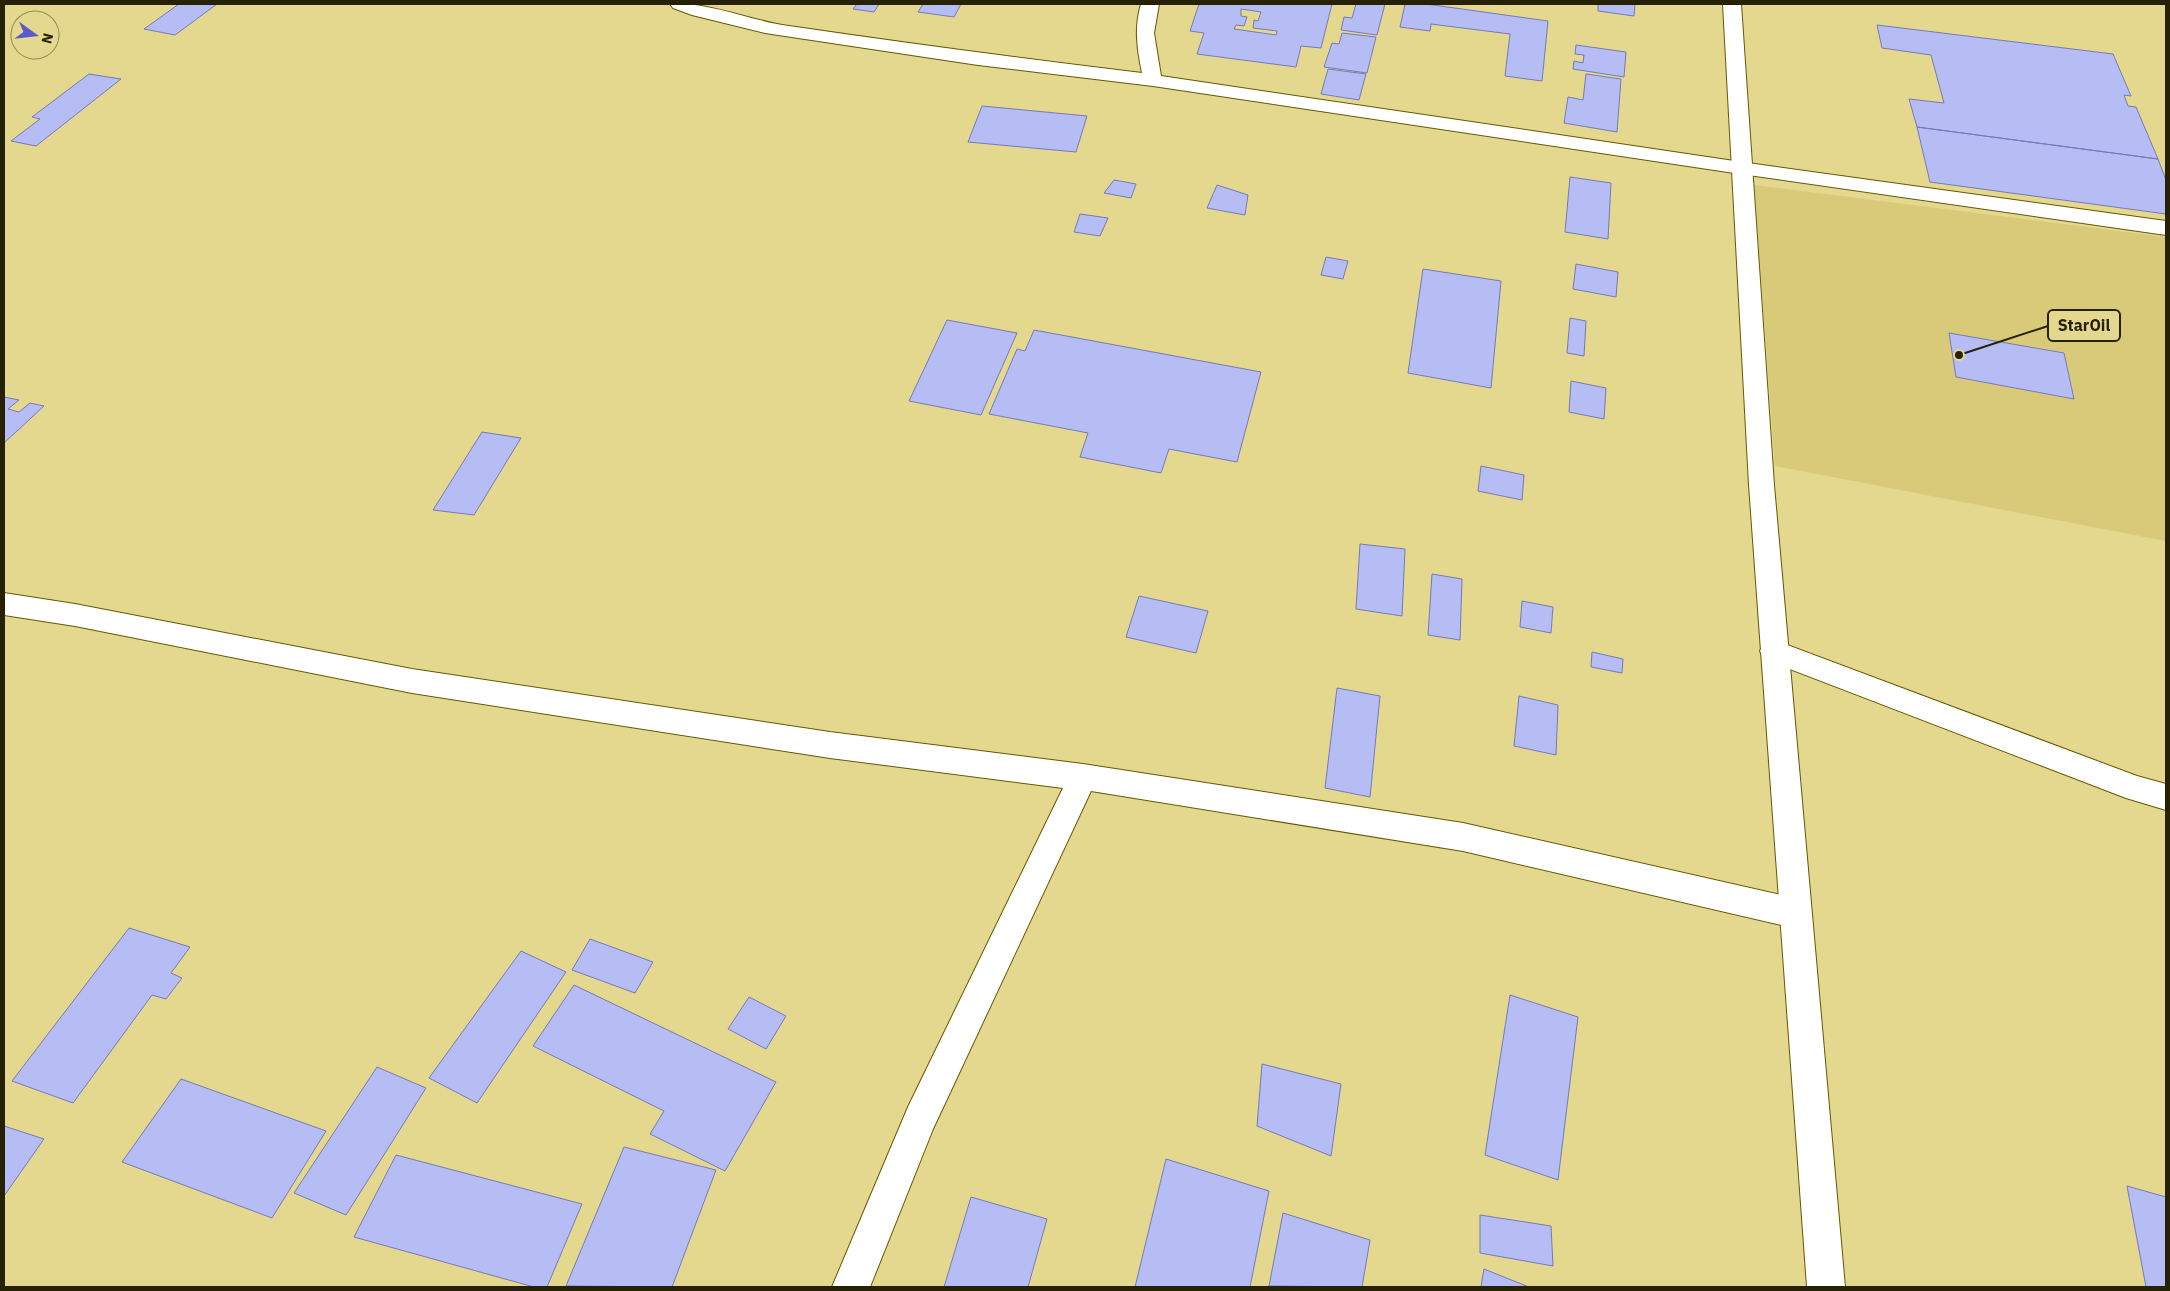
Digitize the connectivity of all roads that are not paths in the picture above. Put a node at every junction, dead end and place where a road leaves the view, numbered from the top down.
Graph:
1 (679, 4) edge
2 (1150, 4) edge
3 (1732, 4) edge
4 (1153, 80) junction
5 (1740, 168) junction
6 (2166, 228) edge
7 (4, 604) edge
8 (1774, 651) junction
9 (1084, 776) junction
10 (2166, 797) edge
11 (1794, 912) junction
12 (852, 1287) edge
13 (1826, 1287) edge

1 - 4 street
2 - 4 street
3 - 5 street
4 - 5 street
5 - 6 street
5 - 8 street
7 - 9 street
8 - 10 street
8 - 11 street
9 - 11 street
9 - 12 street
11 - 13 street

